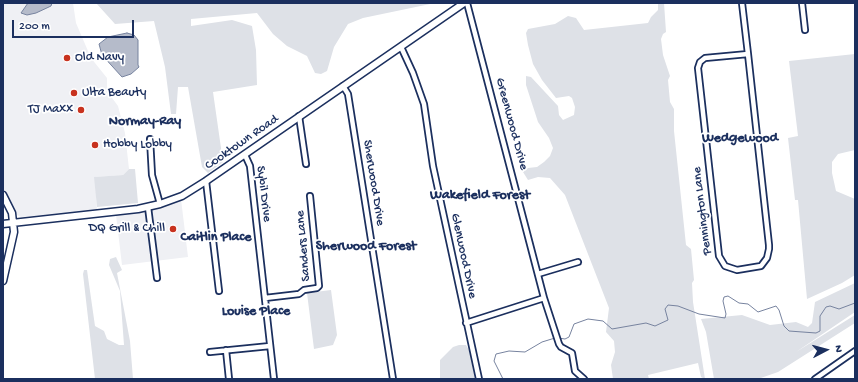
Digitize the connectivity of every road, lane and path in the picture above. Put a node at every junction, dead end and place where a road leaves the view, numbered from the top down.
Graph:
1 (466, 3) edge
2 (742, 3) edge
3 (802, 3) edge
4 (805, 30) dead end
5 (401, 47) junction
6 (748, 54) junction
7 (343, 86) junction
8 (299, 116) junction
9 (150, 139) dead end
10 (245, 155) junction
11 (306, 164) dead end
12 (206, 181) junction
13 (3, 195) edge
14 (310, 196) dead end
15 (160, 204) junction
16 (148, 207) junction
17 (13, 223) junction
18 (3, 224) edge
19 (578, 262) dead end
20 (538, 274) junction
21 (157, 278) dead end
22 (3, 281) edge
23 (219, 291) dead end
24 (265, 298) junction
25 (544, 298) junction
26 (466, 323) junction
27 (270, 346) junction
28 (226, 350) junction
29 (855, 351) edge
30 (210, 352) dead end
31 (229, 379) edge
32 (274, 379) edge
33 (393, 379) edge
34 (479, 379) edge
35 (584, 379) edge
36 (814, 379) edge

1 - 5 street, Cooktown Road
1 - 20 street, Greenwood Drive
2 - 6 street
3 - 4 street
5 - 7 street, Cooktown Road
5 - 26 street, Glenwood Drive
6 - 6 street, Pennington Lane
7 - 8 street, Cooktown Road
7 - 33 street, Sherwood Drive
8 - 10 street, Cooktown Road
8 - 11 street
9 - 15 street
10 - 12 street, Cooktown Road
10 - 24 street, Sybil Drive
12 - 15 street, Cooktown Road
12 - 23 street
13 - 17 street
14 - 24 street, Sanders Lane
15 - 16 street, Cooktown Road
16 - 17 street, Cooktown Road
16 - 21 street
17 - 18 street, Cooktown Road
17 - 22 street
19 - 20 street
20 - 25 street, Greenwood Drive
24 - 27 street, Sybil Drive
25 - 26 street
25 - 35 street, Greenwood Drive
26 - 34 street, Glenwood Drive
27 - 28 street
27 - 32 street, Sybil Drive
28 - 30 street
28 - 31 street
29 - 36 street

